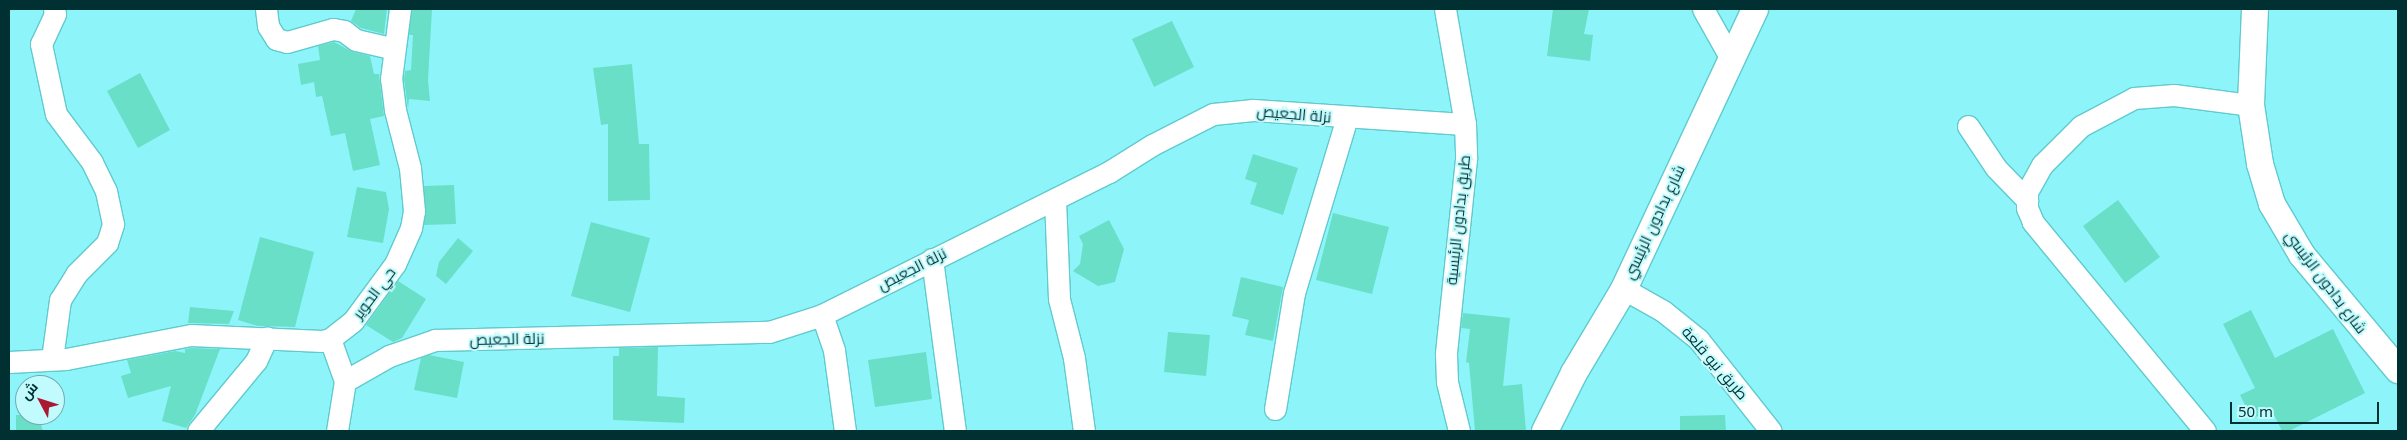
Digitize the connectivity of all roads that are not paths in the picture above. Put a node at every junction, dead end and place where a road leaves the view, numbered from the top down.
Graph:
1 (54, 9) edge
2 (266, 9) edge
3 (400, 9) edge
4 (1445, 9) edge
5 (1703, 9) edge
6 (1755, 9) edge
7 (2255, 9) edge
8 (394, 49) junction
9 (1730, 57) junction
10 (2252, 104) junction
11 (1346, 118) junction
12 (1464, 124) junction
13 (1968, 126) dead end
14 (1055, 199) junction
15 (2027, 200) junction
16 (932, 259) junction
17 (1624, 289) junction
18 (822, 316) junction
19 (267, 338) junction
20 (330, 339) junction
21 (52, 359) junction
22 (9, 362) edge
23 (2398, 370) edge
24 (345, 381) junction
25 (1275, 409) dead end
26 (198, 431) edge
27 (337, 431) edge
28 (845, 431) edge
29 (955, 431) edge
30 (1084, 431) edge
31 (1459, 431) edge
32 (1545, 431) edge
33 (1771, 431) edge
34 (2205, 431) edge

1 - 21 street
2 - 8 street
3 - 8 street, حي الحوير
4 - 12 street, طريق بدادون الرئيسية
5 - 9 street
6 - 9 main road, شارع بدادون الرئيسي
7 - 10 main road, شارع بدادون الرئيسي
8 - 20 street, حي الحوير
9 - 17 main road, شارع بدادون الرئيسي
10 - 15 street
10 - 23 main road, شارع بدادون الرئيسي
11 - 12 street, نزلة الجعيص
11 - 14 street, نزلة الجعيص
11 - 25 street
12 - 31 street, طريق بدادون الرئيسية
13 - 15 street
14 - 16 street, نزلة الجعيص
14 - 30 street
15 - 34 street
16 - 18 street, نزلة الجعيص
16 - 29 street
17 - 32 main road, شارع بدادون الرئيسي
17 - 33 street, طريق نيو قلعة
18 - 24 street, نزلة الجعيص
18 - 28 street
19 - 20 street
19 - 21 street
19 - 26 street
20 - 24 street
21 - 22 street
24 - 27 street

